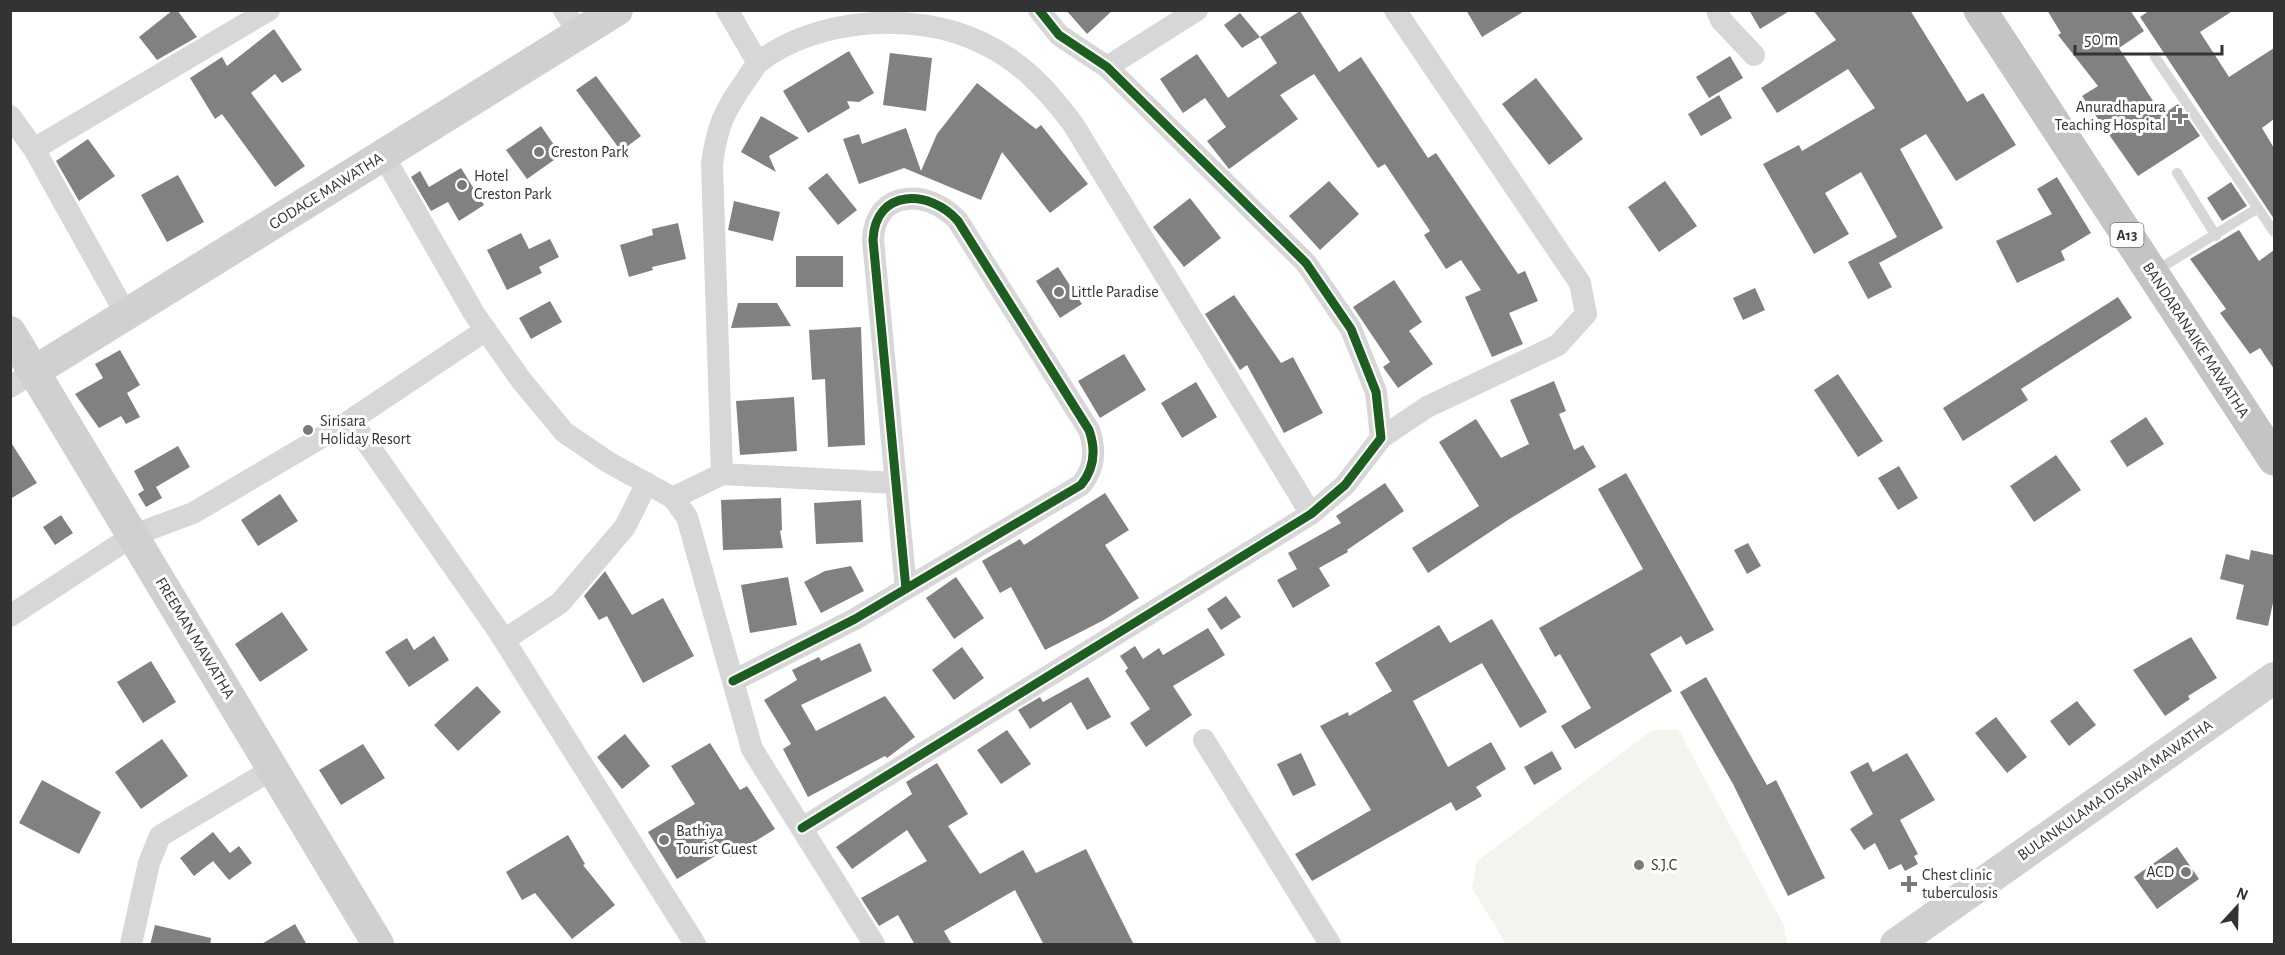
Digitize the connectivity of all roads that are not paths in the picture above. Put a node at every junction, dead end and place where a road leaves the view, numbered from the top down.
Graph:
1 (269, 10) edge
2 (617, 10) edge
3 (727, 10) edge
4 (1039, 10) edge
5 (1197, 10) edge
6 (1395, 10) edge
7 (1718, 10) edge
8 (1980, 10) edge
9 (571, 22) edge
10 (1754, 55) dead end
11 (2156, 57) dead end
12 (758, 63) junction
13 (1107, 67) junction
14 (10, 116) edge
15 (34, 149) junction
16 (383, 155) junction
17 (2177, 173) dead end
18 (2258, 208) junction
19 (2274, 232) edge
20 (2216, 236) junction
21 (2153, 273) junction
22 (126, 314) junction
23 (486, 330) junction
24 (10, 332) edge
25 (23, 379) edge
26 (351, 420) junction
27 (1381, 438) junction
28 (2274, 459) edge
29 (722, 474) junction
30 (647, 483) junction
31 (896, 483) junction
32 (674, 498) junction
33 (1311, 514) junction
34 (134, 535) junction
35 (906, 589) junction
36 (10, 616) edge
37 (504, 640) junction
38 (2274, 678) edge
39 (733, 681) junction
40 (1204, 741) dead end
41 (273, 769) junction
42 (802, 828) junction
43 (131, 945) edge
44 (378, 945) edge
45 (695, 945) edge
46 (874, 945) edge
47 (1329, 945) edge
48 (1896, 945) edge

1 - 15 street
2 - 9 street, GODAGE MAWATHA
3 - 12 street
4 - 13 street
5 - 13 street
6 - 27 street
7 - 10 street
8 - 21 highway, BANDARANAIKE MAWATHA / A13
9 - 16 street, GODAGE MAWATHA
11 - 18 lane
12 - 29 street
12 - 33 street
13 - 27 street
14 - 15 street
15 - 22 street
16 - 22 street, GODAGE MAWATHA
16 - 23 street
17 - 20 lane
18 - 19 lane
18 - 20 lane
20 - 21 lane
21 - 28 highway, BANDARANAIKE MAWATHA / A13
22 - 25 street, GODAGE MAWATHA
23 - 26 street
23 - 30 street
24 - 25 street, FREEMAN MAWATHA
25 - 34 street, FREEMAN MAWATHA
26 - 34 street
26 - 37 street
27 - 33 street
29 - 31 street
29 - 32 street
30 - 32 street
30 - 37 street
31 - 35 street
31 - 35 street
32 - 39 street
33 - 42 street
34 - 36 street
34 - 41 street, FREEMAN MAWATHA
35 - 39 street
37 - 45 street
38 - 48 street, BULANKULAMA DISAWA MAWATHA
39 - 42 street
40 - 47 street
41 - 43 street
41 - 44 street, FREEMAN MAWATHA
42 - 46 street

